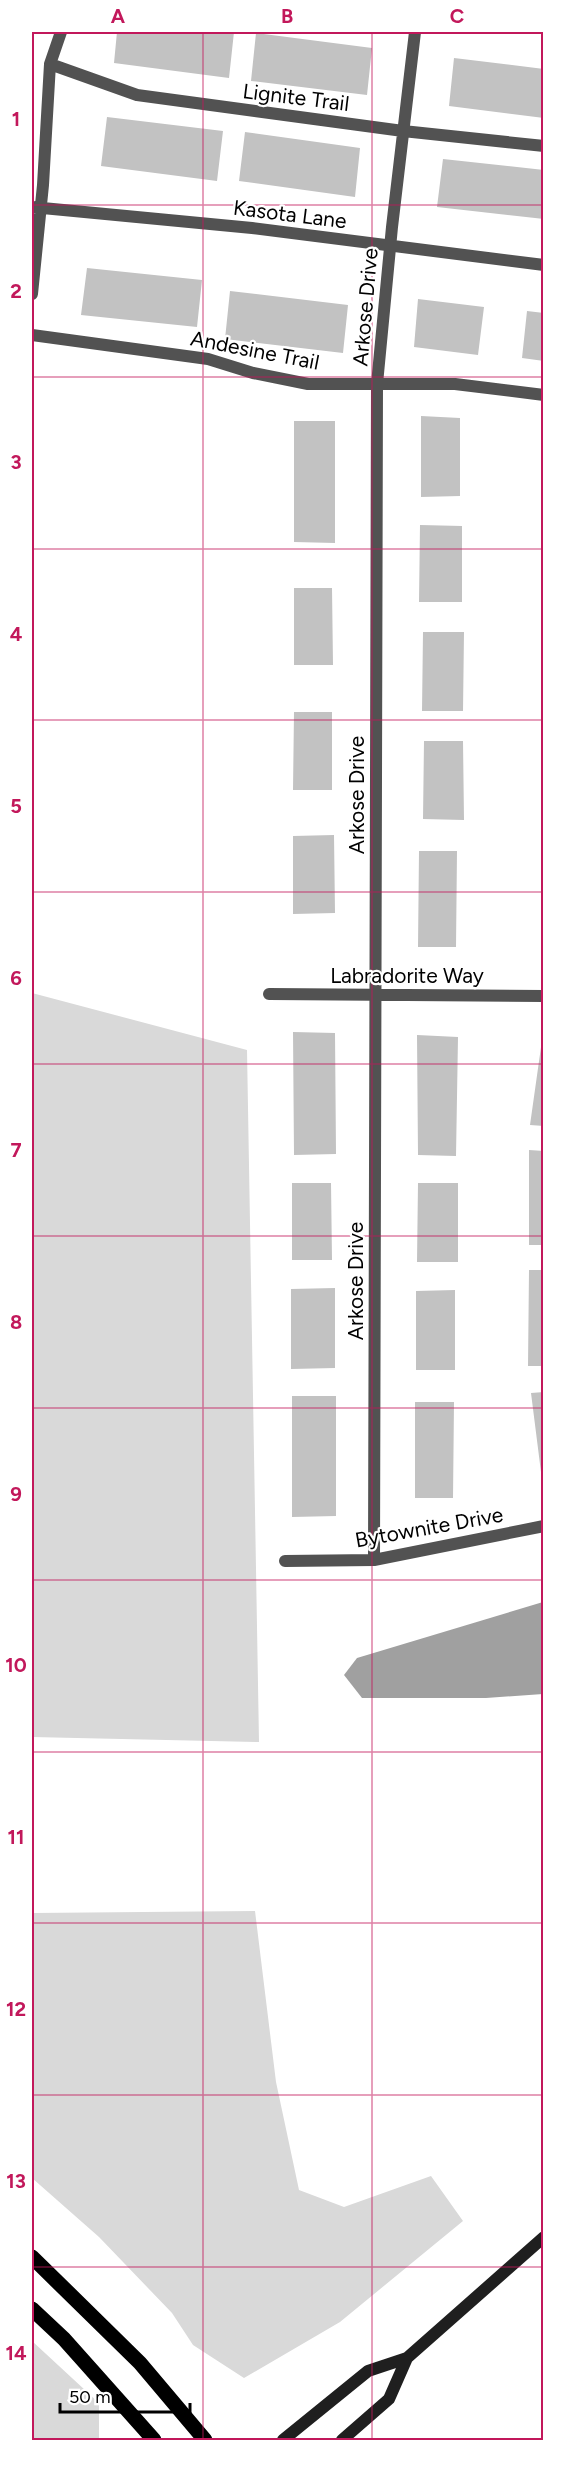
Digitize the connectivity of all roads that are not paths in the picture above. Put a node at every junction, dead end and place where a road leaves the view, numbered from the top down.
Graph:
1 (61, 32) edge
2 (415, 32) edge
3 (50, 64) junction
4 (402, 131) junction
5 (543, 146) edge
6 (36, 208) edge
7 (390, 246) junction
8 (543, 264) edge
9 (32, 294) edge
10 (32, 335) edge
11 (377, 384) junction
12 (543, 395) edge
13 (269, 994) dead end
14 (375, 994) junction
15 (543, 996) edge
16 (543, 1526) edge
17 (374, 1560) junction
18 (285, 1561) dead end
19 (543, 2237) edge
20 (32, 2258) edge
21 (32, 2309) edge
22 (407, 2358) junction
23 (154, 2440) edge
24 (205, 2440) edge
25 (283, 2440) edge
26 (342, 2440) edge

1 - 3 street
2 - 4 street, Arkose Drive
3 - 4 street, Lignite Trail
3 - 6 street
4 - 5 street, Lignite Trail
4 - 7 street, Arkose Drive
6 - 7 street, Kasota Lane
6 - 9 street
7 - 8 street, Kasota Lane
7 - 11 street, Arkose Drive
10 - 11 street, Andesine Trail
11 - 12 street, Andesine Trail
11 - 14 street, Arkose Drive
13 - 14 street, Labradorite Way
14 - 15 street, Labradorite Way
14 - 17 street, Arkose Drive
16 - 17 street, Bytownite Drive
17 - 18 street, Bytownite Drive
19 - 22 main road
20 - 24 main road
21 - 23 main road
22 - 25 main road
22 - 26 main road

